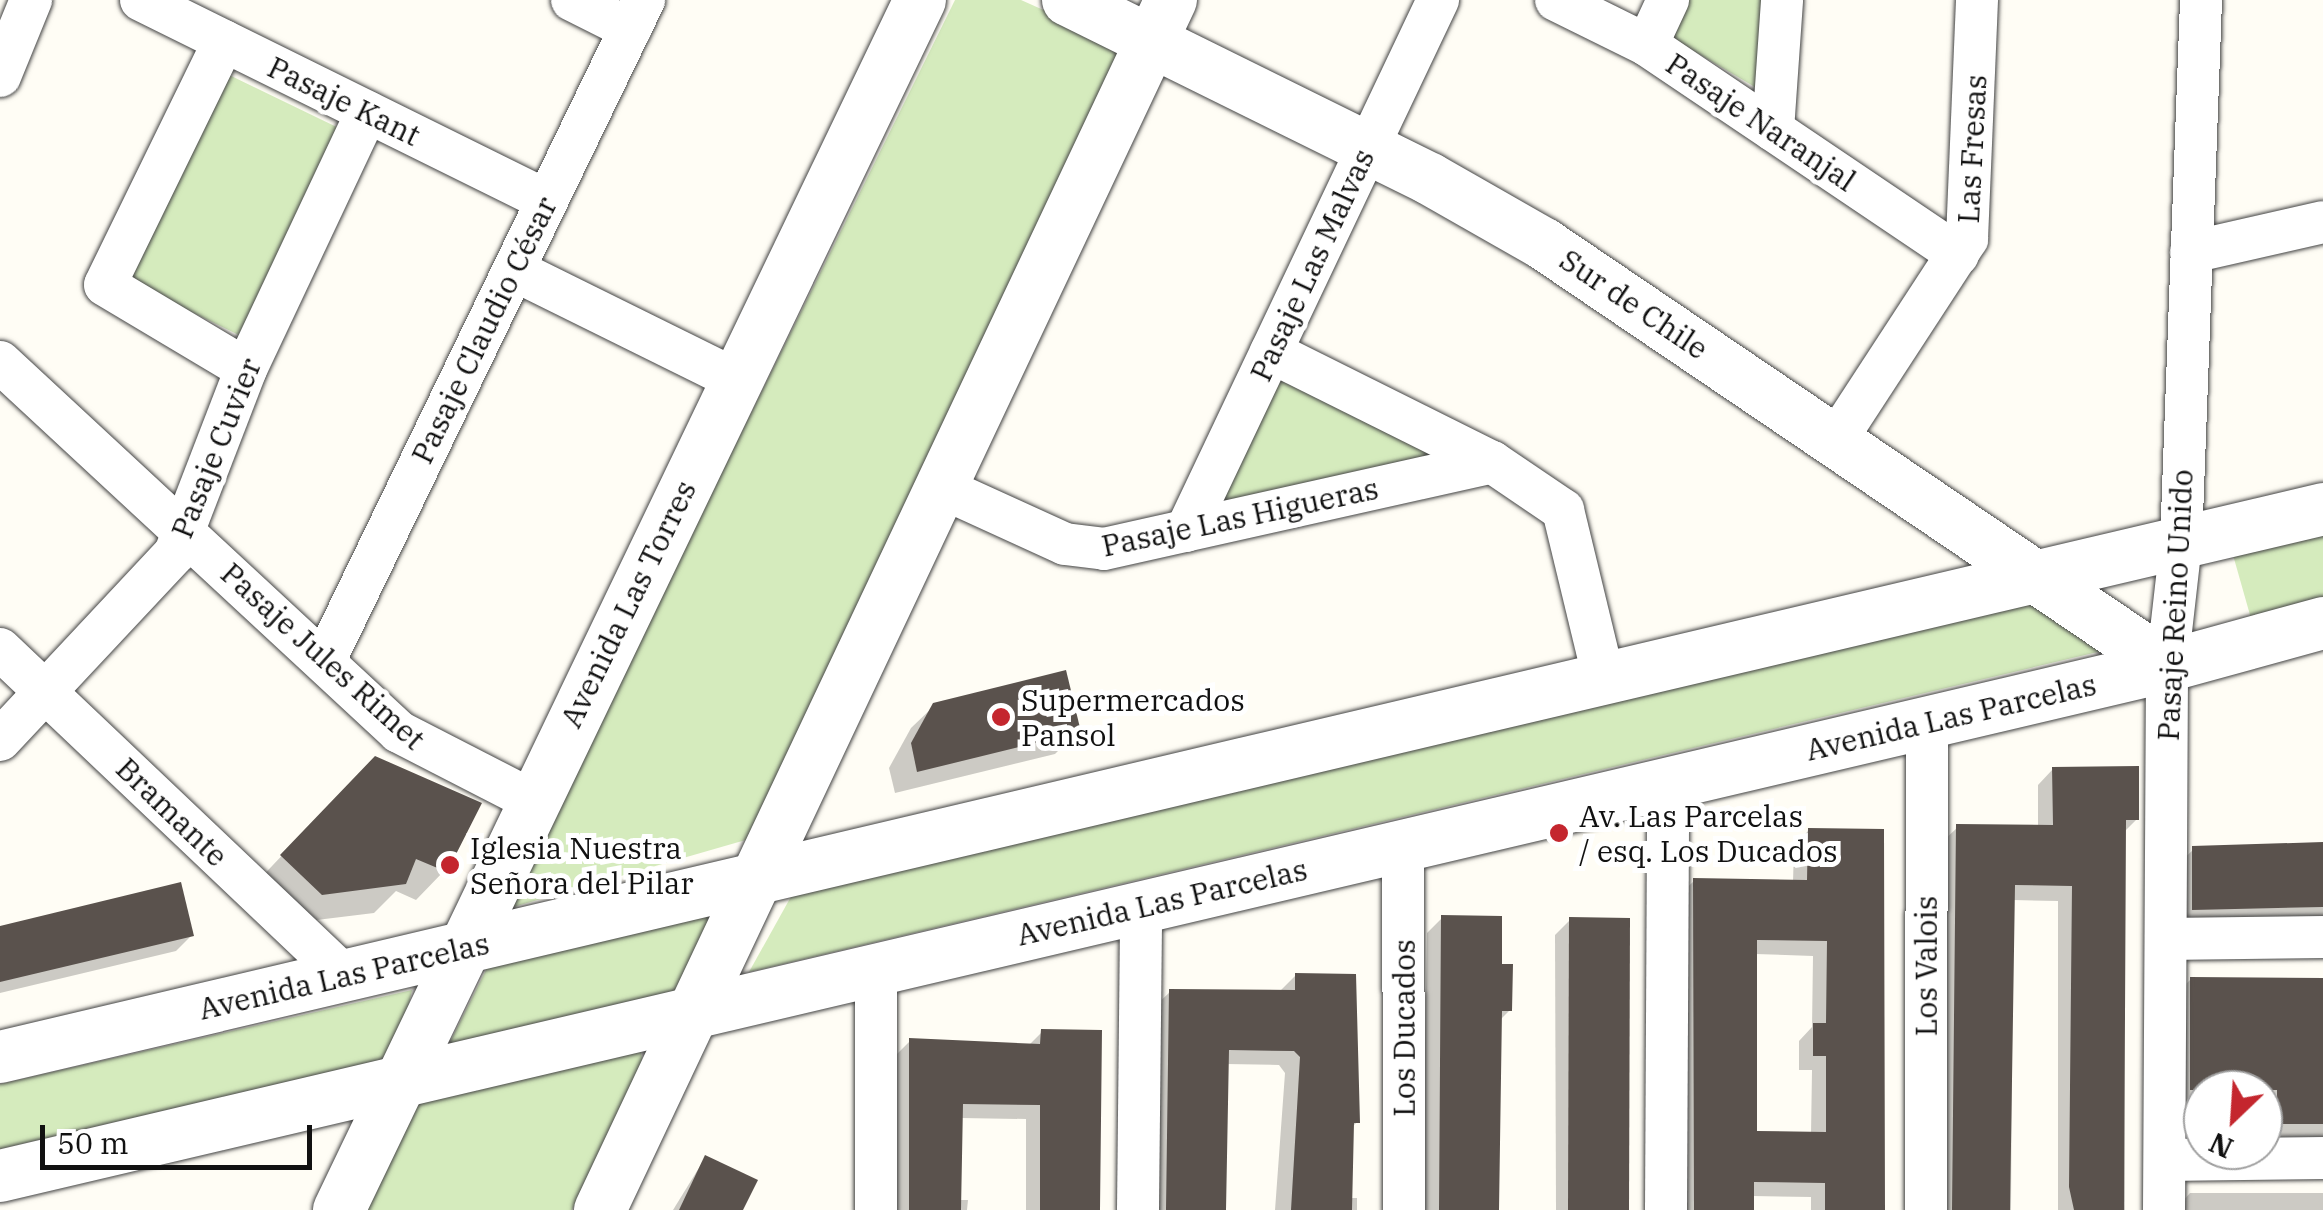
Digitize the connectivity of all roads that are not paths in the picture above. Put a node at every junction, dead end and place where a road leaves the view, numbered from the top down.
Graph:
1 (31, 0) edge
2 (141, 0) edge
3 (572, 0) edge
4 (920, 0) edge
5 (1068, 0) edge
6 (1438, 0) edge
7 (1556, 0) edge
8 (1668, 0) edge
9 (1782, 0) edge
10 (1978, 0) edge
11 (2201, 0) edge
12 (637, 14) edge
13 (1161, 20) edge
14 (224, 41) junction
15 (1647, 45) junction
16 (0, 76) edge
17 (367, 112) junction
18 (1773, 130) junction
19 (1367, 149) junction
20 (547, 201) junction
21 (2323, 222) edge
22 (2191, 252) junction
23 (1958, 255) junction
24 (514, 270) junction
25 (1271, 352) junction
26 (0, 362) edge
27 (246, 369) junction
28 (736, 380) junction
29 (1836, 440) junction
30 (1492, 462) junction
31 (940, 487) junction
32 (2323, 509) edge
33 (180, 529) junction
34 (1186, 530) junction
35 (2181, 544) junction
36 (2032, 578) junction
37 (2323, 622) edge
38 (0, 648) edge
39 (325, 660) junction
40 (2167, 666) junction
41 (1604, 680) junction
42 (45, 692) junction
43 (1927, 722) junction
44 (0, 740) edge
45 (1668, 783) junction
46 (533, 802) junction
47 (1403, 846) junction
48 (760, 874) junction
49 (1142, 907) junction
50 (2323, 938) edge
51 (2166, 939) junction
52 (460, 948) junction
53 (876, 970) junction
54 (344, 976) junction
55 (693, 1014) junction
56 (0, 1058) edge
57 (400, 1082) junction
58 (2323, 1158) edge
59 (2164, 1160) junction
60 (0, 1176) edge
61 (339, 1210) edge
62 (600, 1210) edge
63 (876, 1210) edge
64 (1138, 1210) edge
65 (1404, 1210) edge
66 (1666, 1210) edge
67 (1926, 1210) edge
68 (2164, 1210) edge

1 - 16 street
2 - 14 street, Pasaje Kant
3 - 12 street
4 - 28 street, Avenida Las Torres
5 - 13 street, Sur de Chile
6 - 19 street, Pasaje Las Malvas
7 - 15 street, Pasaje Naranjal
8 - 15 street
9 - 18 street
10 - 23 street, Las Fresas
11 - 22 street, Pasaje Reino Unido
12 - 20 street, Pasaje Claudio César
13 - 19 street, Sur de Chile
13 - 31 street
14 - 17 street, Pasaje Kant
14 - 27 street
15 - 18 street, Pasaje Naranjal
17 - 20 street, Pasaje Kant
17 - 27 street, Pasaje Cuvier
18 - 23 street, Pasaje Naranjal
19 - 25 street, Pasaje Las Malvas
19 - 29 street, Sur de Chile
20 - 24 street, Pasaje Claudio César
21 - 22 street
22 - 35 street, Pasaje Reino Unido
23 - 29 street, Las Fresas
24 - 28 street
24 - 39 street, Pasaje Claudio César
25 - 30 street
25 - 34 street, Pasaje Las Malvas
26 - 33 street, Pasaje Jules Rimet
27 - 33 street, Pasaje Cuvier
28 - 46 street, Avenida Las Torres
29 - 36 street, Sur de Chile
30 - 34 street, Pasaje Las Higueras
30 - 41 street
31 - 34 street, Pasaje Las Higueras
31 - 48 street
32 - 35 street, Avenida Las Parcelas
33 - 39 street, Pasaje Jules Rimet
33 - 42 street, Pasaje Cuvier
35 - 36 street, Avenida Las Parcelas
35 - 40 street, Pasaje Reino Unido
36 - 40 street, Sur de Chile
36 - 41 street, Avenida Las Parcelas
37 - 40 street, Avenida Las Parcelas
38 - 42 street, Bramante
39 - 46 street, Pasaje Jules Rimet
40 - 43 street, Avenida Las Parcelas
40 - 51 street, Pasaje Reino Unido
41 - 48 street, Avenida Las Parcelas
42 - 44 street, Pasaje Cuvier
42 - 54 street, Bramante
43 - 45 street, Avenida Las Parcelas
43 - 67 street, Los Valois
45 - 47 street, Avenida Las Parcelas
45 - 66 street
46 - 52 street, Avenida Las Torres
47 - 49 street, Avenida Las Parcelas
47 - 65 street, Los Ducados
48 - 52 street, Avenida Las Parcelas
48 - 55 street
49 - 53 street, Avenida Las Parcelas
49 - 64 street
50 - 51 street
51 - 59 street, Pasaje Reino Unido
52 - 54 street, Avenida Las Parcelas
52 - 57 street, Avenida Las Torres
53 - 55 street, Avenida Las Parcelas
53 - 63 street
54 - 56 street, Avenida Las Parcelas
55 - 57 street, Avenida Las Parcelas
55 - 62 street
57 - 60 street, Avenida Las Parcelas
57 - 61 street, Avenida Las Torres
58 - 59 street
59 - 68 street, Pasaje Reino Unido

